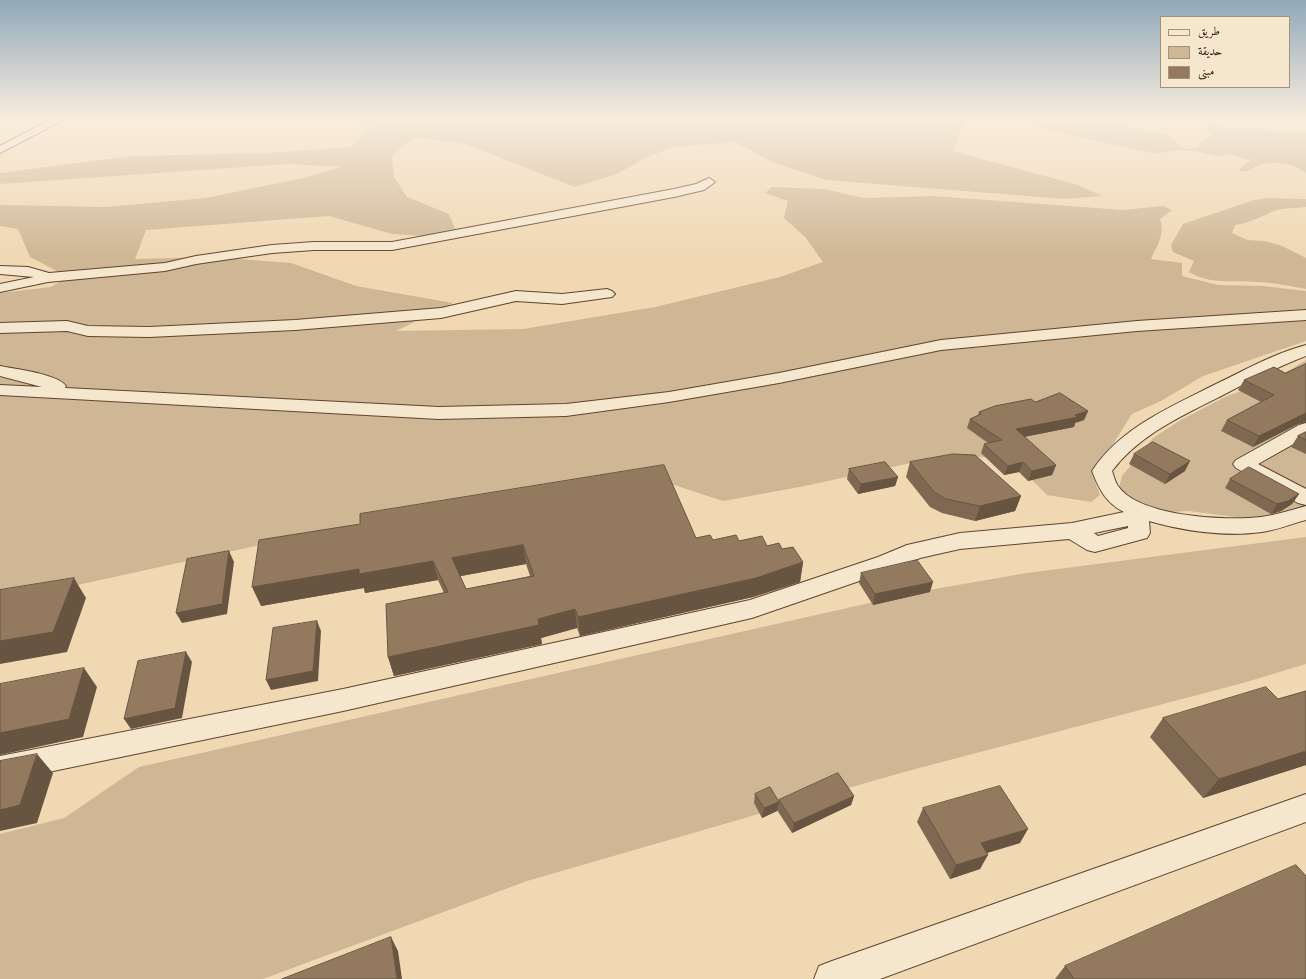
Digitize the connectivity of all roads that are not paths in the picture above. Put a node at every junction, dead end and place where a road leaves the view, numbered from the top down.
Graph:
1 (709, 182) dead end
2 (0, 270) edge
3 (47, 278) junction
4 (0, 288) edge
5 (607, 294) dead end
6 (1306, 315) edge
7 (0, 328) edge
8 (1306, 350) edge
9 (0, 371) edge
10 (0, 390) edge
11 (78, 394) junction
12 (1306, 430) edge
13 (1306, 498) edge
14 (1306, 513) edge
15 (1142, 515) junction
16 (0, 769) edge
17 (1306, 808) edge
18 (832, 979) edge

1 - 3 street
2 - 3 street
3 - 4 street
5 - 7 street
6 - 11 street
8 - 15 street
9 - 11 street
10 - 11 street
12 - 13 street
14 - 15 street
15 - 16 street
17 - 18 street

